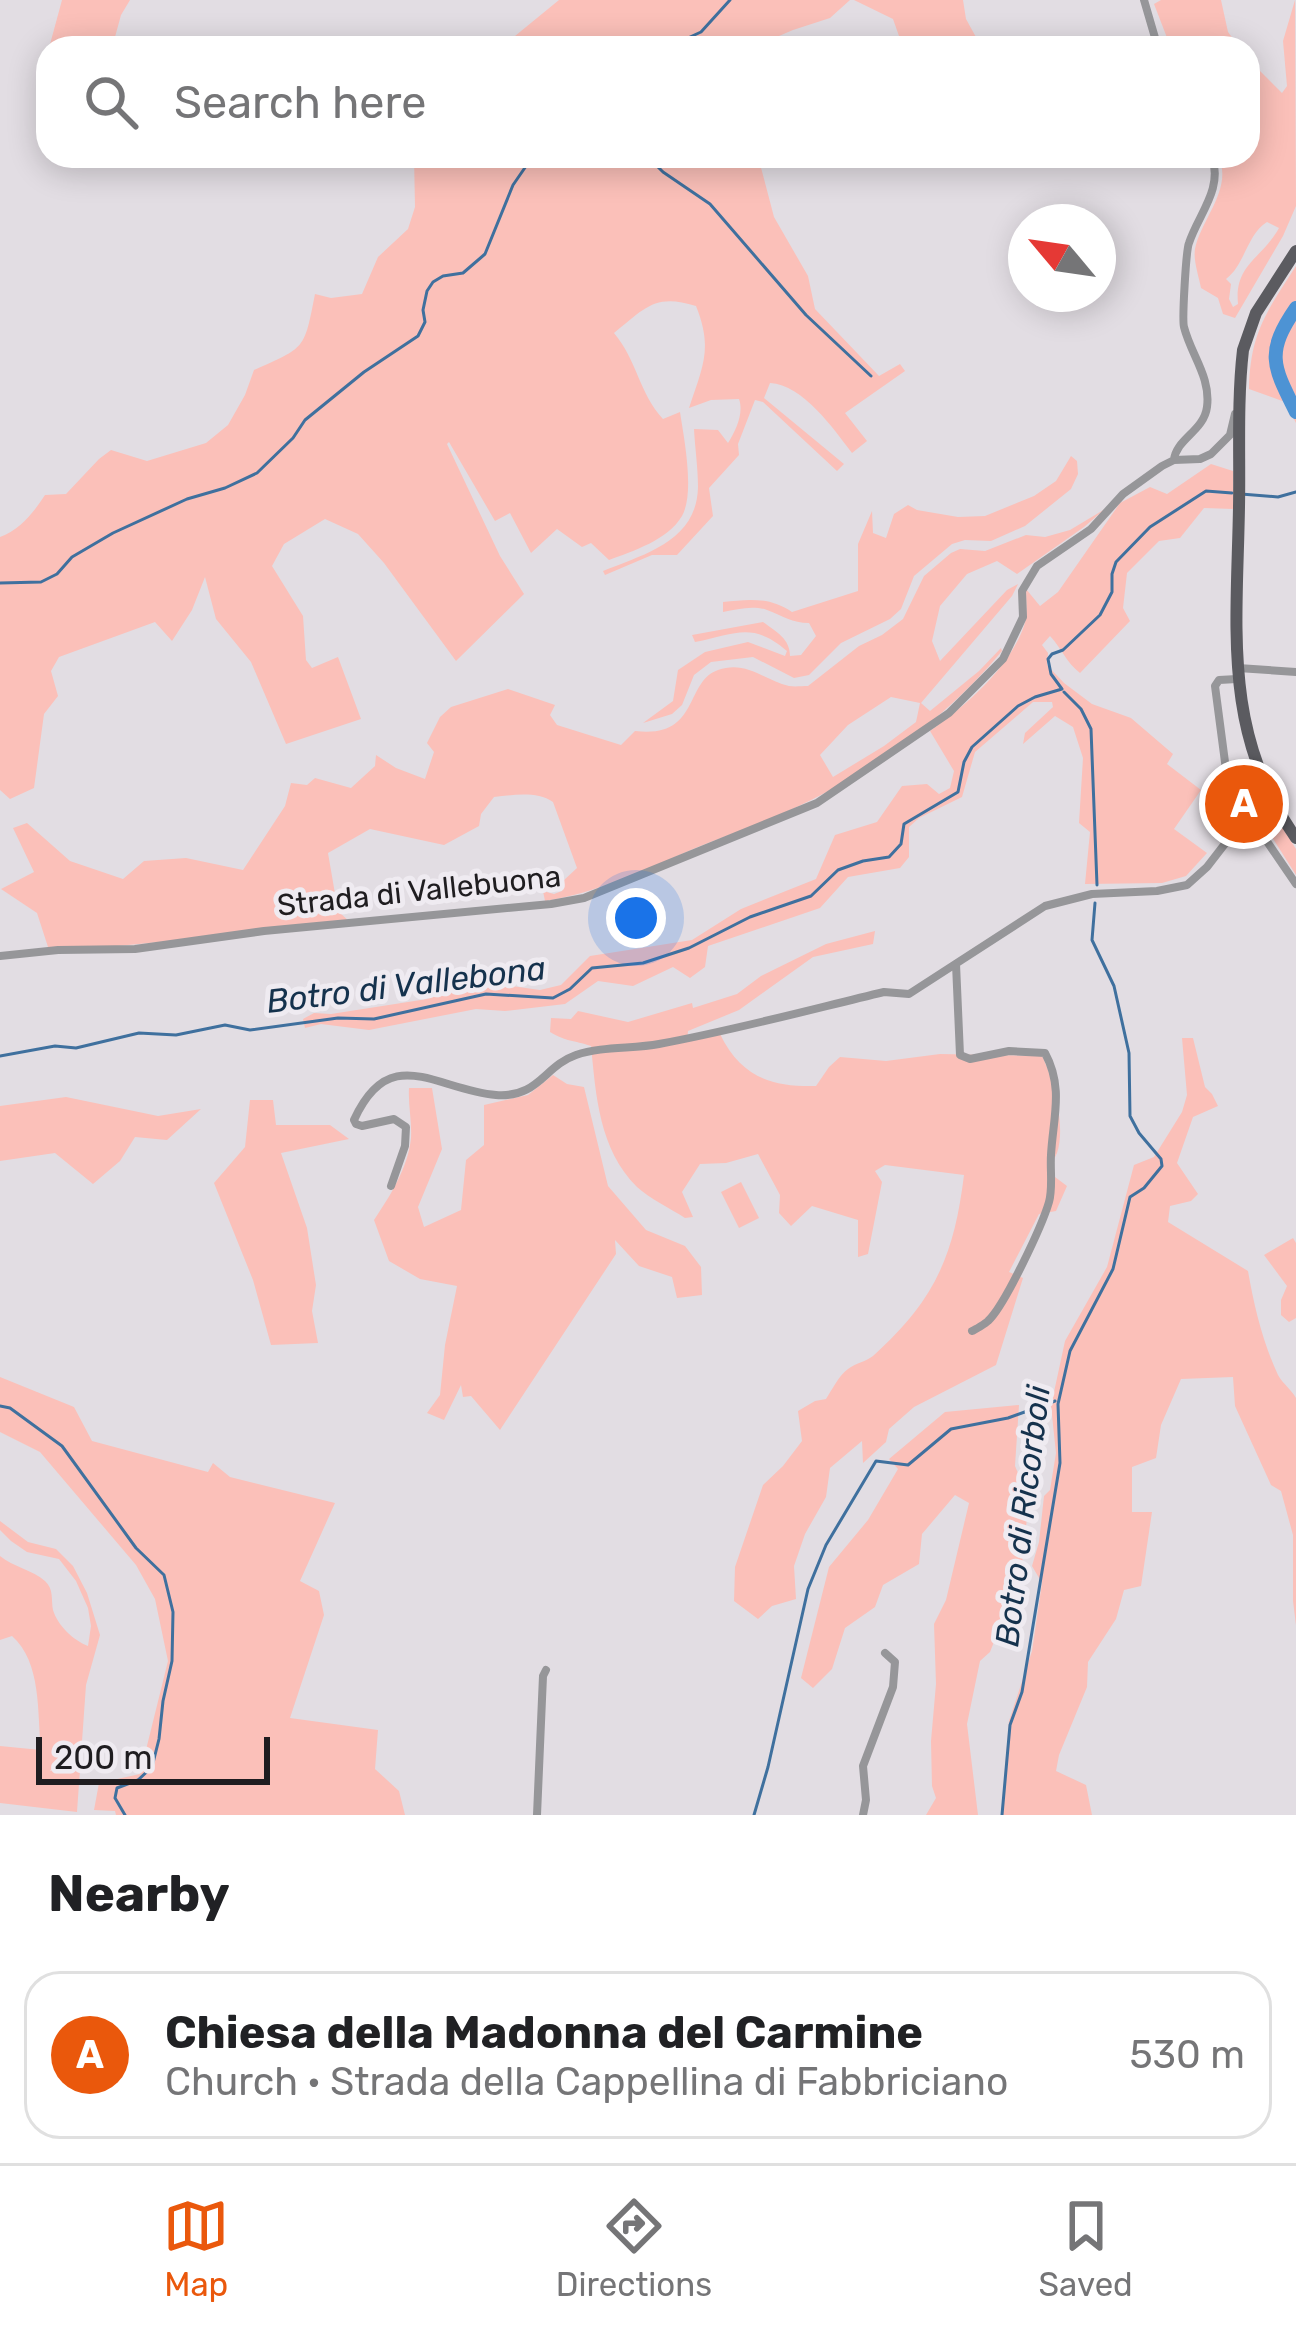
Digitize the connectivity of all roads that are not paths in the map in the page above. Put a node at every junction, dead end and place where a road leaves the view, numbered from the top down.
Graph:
1 (1144, 0) edge
2 (1154, 36) edge
3 (1214, 168) edge
4 (1296, 250) edge
5 (1240, 402) junction
6 (1224, 442) junction
7 (1174, 460) junction
8 (1240, 466) junction
9 (1296, 672) edge
10 (1237, 673) junction
11 (1272, 799) junction
12 (1248, 814) junction
13 (1296, 838) edge
14 (1296, 884) edge
15 (0, 956) edge
16 (956, 964) junction
17 (391, 1186) dead end
18 (972, 1331) dead end
19 (885, 1653) dead end
20 (546, 1670) dead end
21 (537, 1815) edge
22 (863, 1815) edge

1 - 2 street
3 - 7 street
4 - 5 main road
5 - 6 street
5 - 8 main road
6 - 7 street
6 - 8 street
7 - 15 street, Strada di Vallebuona
8 - 10 main road
9 - 10 street
10 - 11 main road
10 - 12 street
11 - 12 street
11 - 13 main road
12 - 14 street
12 - 16 street
16 - 17 street
16 - 18 street
19 - 22 street
20 - 21 street

